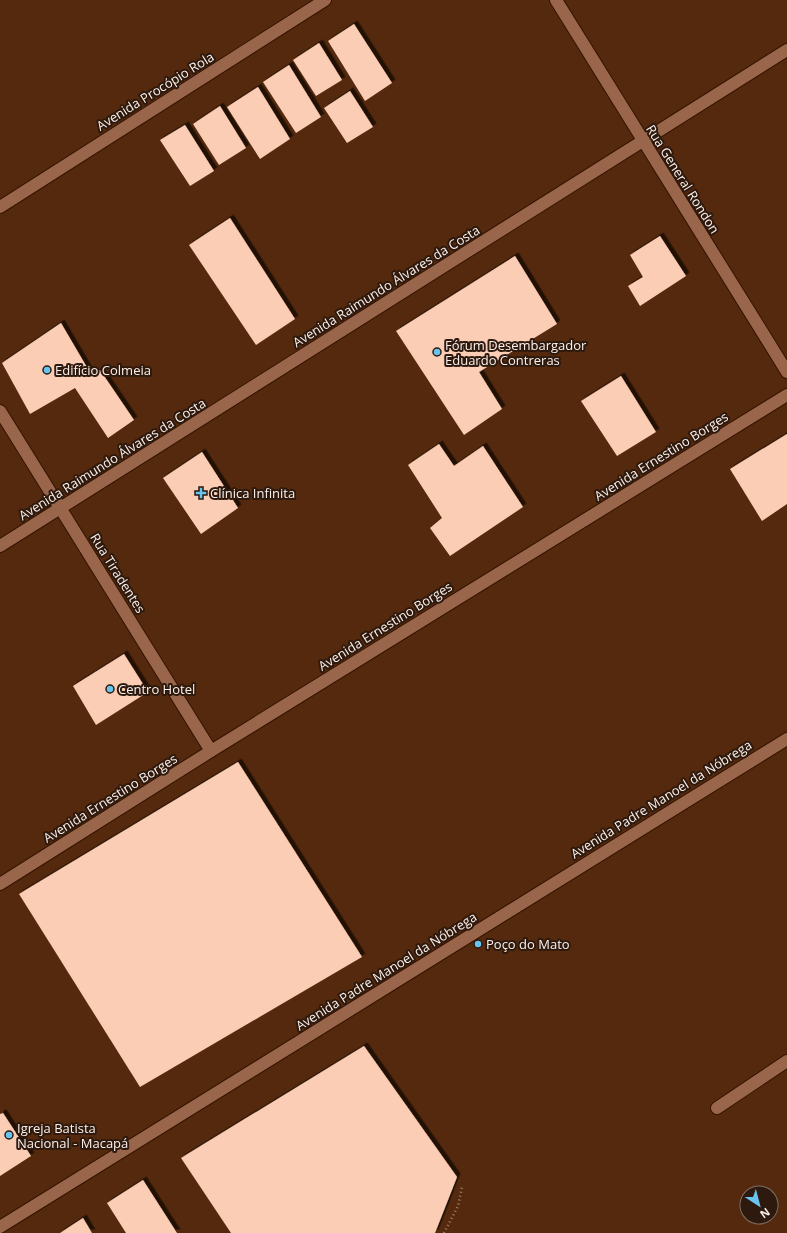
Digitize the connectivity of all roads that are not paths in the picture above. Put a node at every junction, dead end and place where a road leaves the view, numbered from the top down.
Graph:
1 (325, 0) edge
2 (556, 0) edge
3 (787, 50) edge
4 (643, 141) junction
5 (0, 207) edge
6 (787, 372) edge
7 (787, 395) edge
8 (0, 411) edge
9 (61, 508) junction
10 (0, 546) edge
11 (787, 739) edge
12 (211, 751) junction
13 (0, 884) edge
14 (787, 1061) edge
15 (716, 1108) dead end
16 (0, 1227) edge

1 - 5 street, Avenida Procópio Rola
2 - 4 street, Rua General Rondon
3 - 4 street, Avenida Raimundo Álvares da Costa
4 - 6 street, Rua General Rondon
4 - 9 street, Avenida Raimundo Álvares da Costa
7 - 12 street, Avenida Ernestino Borges
8 - 9 street, Rua Tiradentes
9 - 10 street, Avenida Raimundo Álvares da Costa
9 - 12 street, Rua Tiradentes
11 - 16 street, Avenida Padre Manoel da Nóbrega
12 - 13 street, Avenida Ernestino Borges
14 - 15 street

